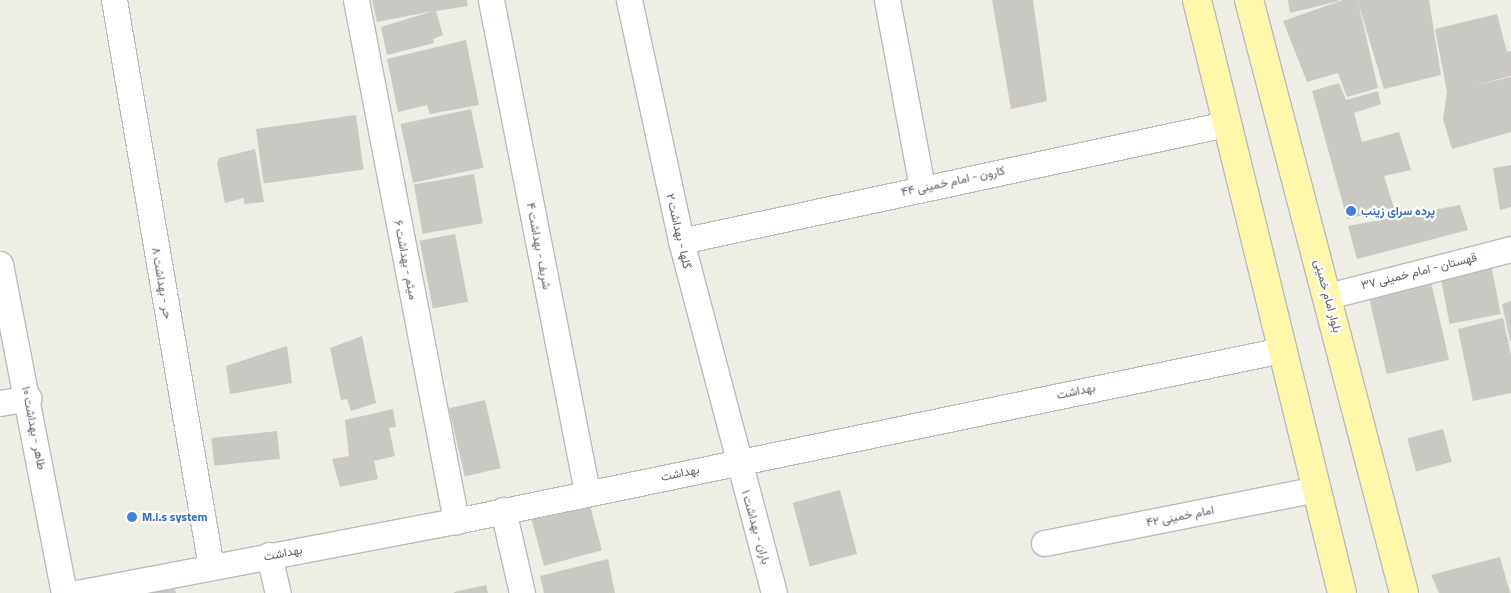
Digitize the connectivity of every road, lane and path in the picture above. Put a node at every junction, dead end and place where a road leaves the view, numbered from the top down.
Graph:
1 (114, 0) edge
2 (356, 0) edge
3 (491, 0) edge
4 (629, 0) edge
5 (888, 0) edge
6 (1197, 0) edge
7 (1249, 0) edge
8 (1226, 124) junction
9 (922, 187) junction
10 (680, 241) junction
11 (1511, 249) edge
12 (0, 264) edge
13 (1328, 296) junction
14 (1282, 350) junction
15 (29, 398) junction
16 (0, 403) edge
17 (737, 461) junction
18 (1316, 489) junction
19 (587, 492) junction
20 (503, 510) junction
21 (456, 521) junction
22 (1044, 543) dead end
23 (269, 555) junction
24 (211, 567) junction
25 (64, 593) edge
26 (77, 593) edge
27 (278, 593) edge
28 (522, 593) edge
29 (774, 593) edge
30 (1342, 593) edge
31 (1404, 593) edge

1 - 24 street, حر - بهداشت ۸
2 - 21 street, میثم - بهداشت ۶
3 - 19 street, شریف - بهداشت ۴
4 - 10 street, گلها - بهداشت ۲
5 - 9 street
6 - 8 main road
7 - 13 main road, بلوار امام خمینی
8 - 9 street, کارون - امام خمینی ۴۴
8 - 14 main road
9 - 10 street, کارون - امام خمینی ۴۴
10 - 17 street, گلها - بهداشت ۲
11 - 13 street, قهستان - امام خمینی ۳۷
12 - 15 street, طاهر - بهداشت ۱۰
13 - 31 main road, بلوار امام خمینی
14 - 17 street, بهداشت
14 - 18 main road
15 - 16 street
15 - 25 street, طاهر - بهداشت ۱۰
17 - 19 street, بهداشت
17 - 29 street, باران - بهداشت ۱
18 - 22 street, امام خمینی ۴۲
18 - 30 main road
19 - 20 street, بهداشت
20 - 21 street, بهداشت
20 - 28 street
21 - 23 street, بهداشت
23 - 24 street, بهداشت
23 - 27 street
24 - 26 street, بهداشت

